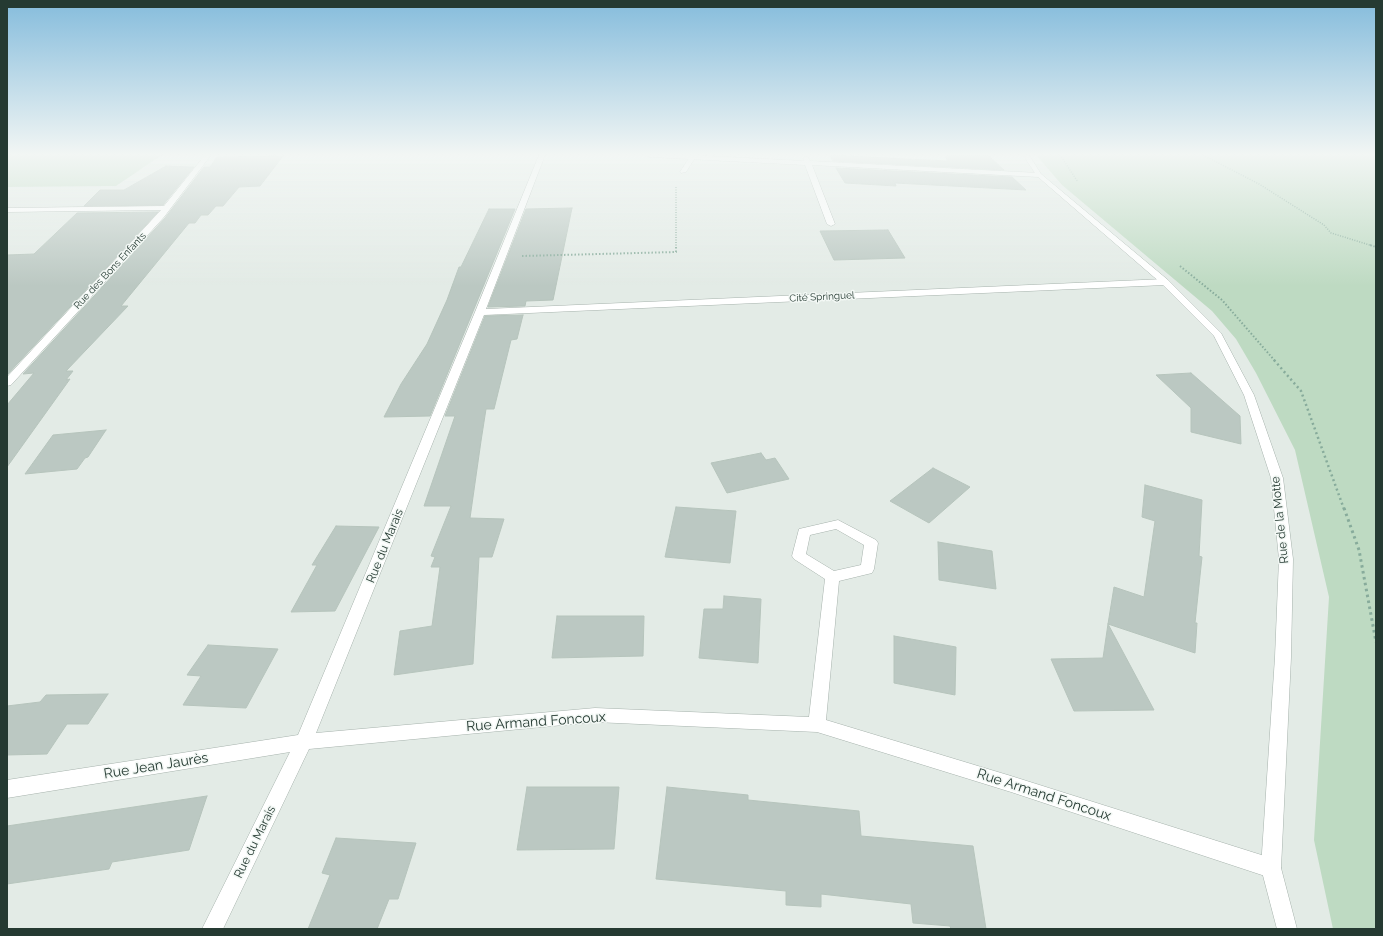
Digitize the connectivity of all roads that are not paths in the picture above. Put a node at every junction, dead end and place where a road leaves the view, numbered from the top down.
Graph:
1 (173, 199) edge
2 (525, 199) edge
3 (822, 199) edge
4 (1067, 199) edge
5 (166, 208) junction
6 (7, 210) edge
7 (831, 224) dead end
8 (1165, 282) junction
9 (480, 312) junction
10 (7, 383) edge
11 (832, 577) junction
12 (817, 726) junction
13 (304, 742) junction
14 (7, 789) edge
15 (1271, 868) junction
16 (212, 929) edge
17 (1287, 929) edge

1 - 5 street, Rue des Bons Enfants
2 - 9 street, Rue du Marais
3 - 7 street
4 - 8 street, Rue de la Motte
5 - 6 street
5 - 10 street, Rue des Bons Enfants
8 - 9 street, Cité Springuel
8 - 15 street, Rue de la Motte
9 - 13 street, Rue du Marais
11 - 11 street
11 - 12 street
12 - 13 street, Rue Armand Foncoux
12 - 15 street, Rue Armand Foncoux
13 - 14 street, Rue Jean Jaurès
13 - 16 street, Rue du Marais
15 - 17 street, Rue de la Motte

